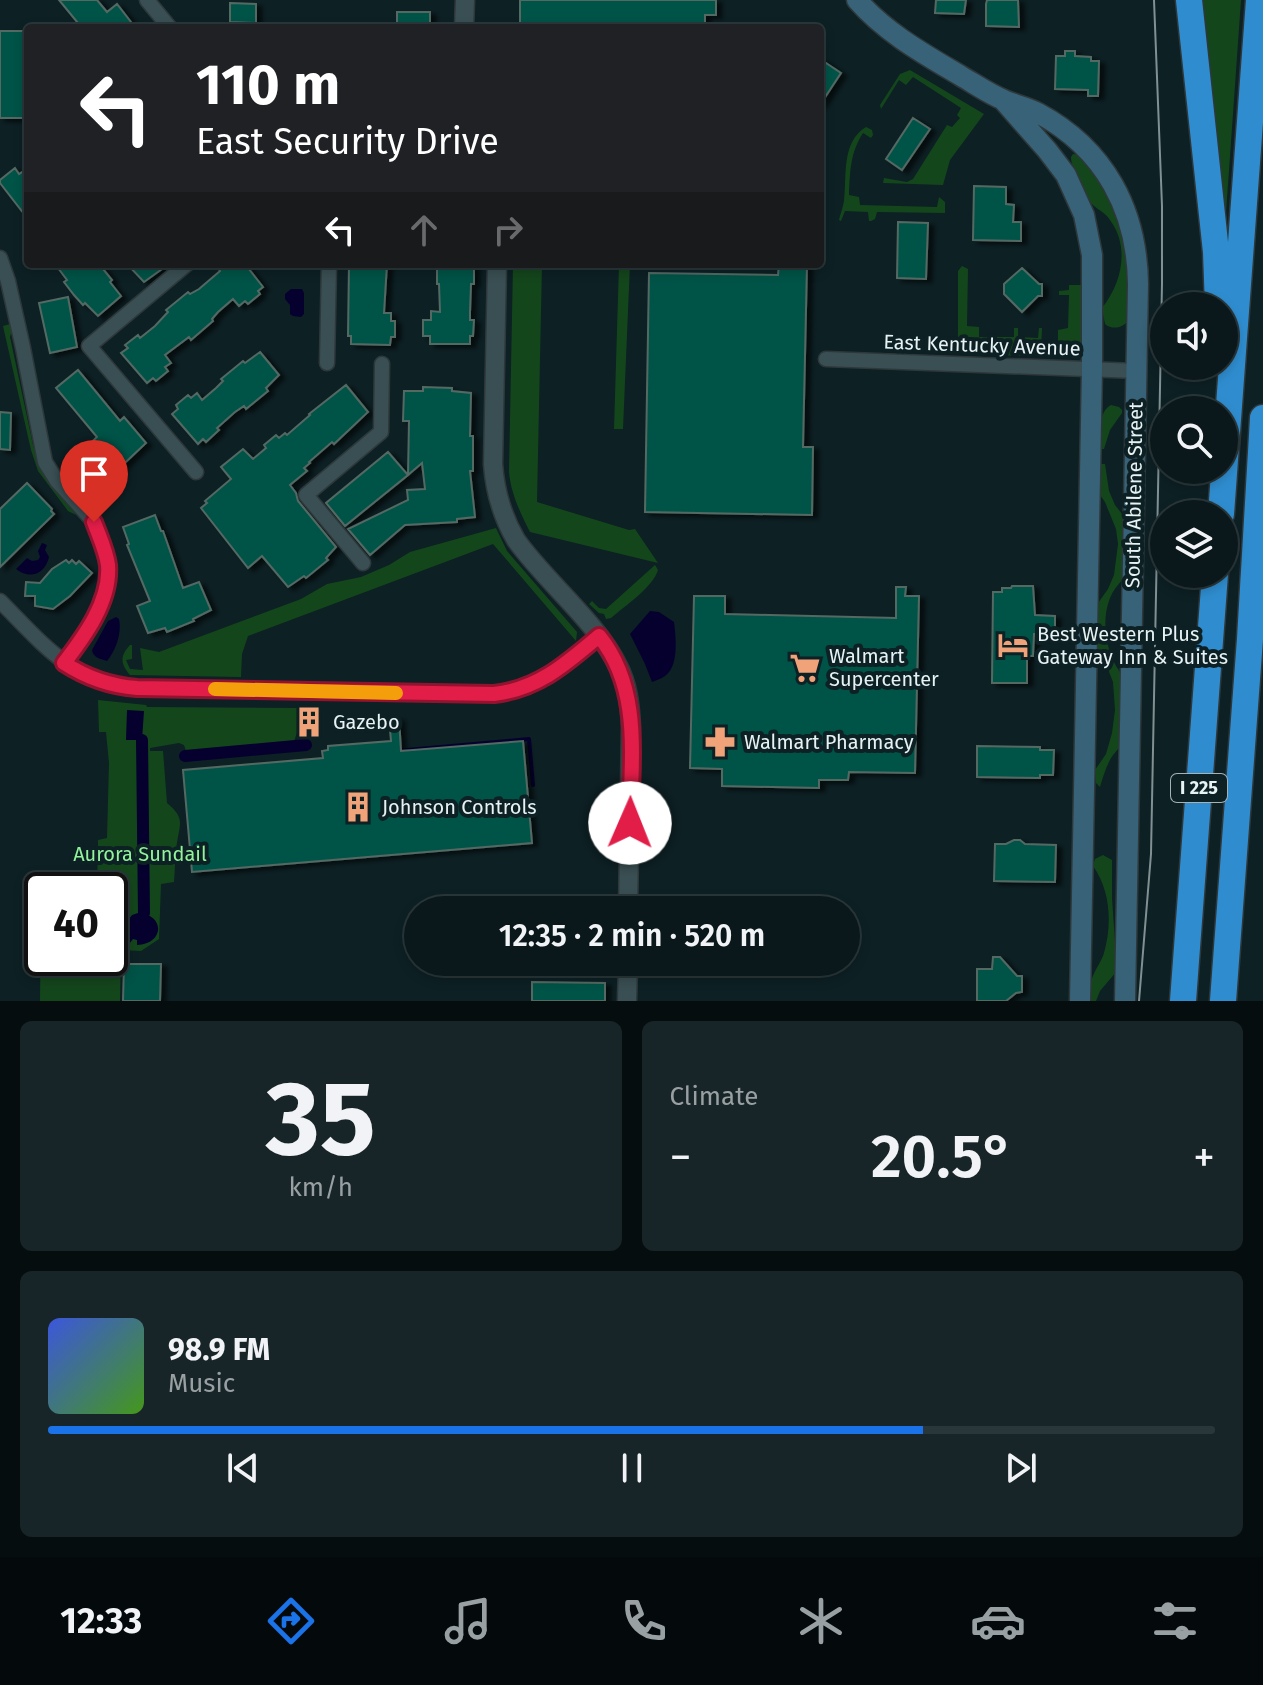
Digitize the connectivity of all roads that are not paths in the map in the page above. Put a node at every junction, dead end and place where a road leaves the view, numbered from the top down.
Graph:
1 (147, 0) edge
2 (465, 0) edge
3 (857, 0) edge
4 (1189, 0) edge
5 (1259, 0) edge
6 (167, 24) edge
7 (464, 24) edge
8 (1003, 100) junction
9 (0, 258) edge
10 (182, 268) edge
11 (329, 268) edge
12 (497, 268) edge
13 (1217, 292) edge
14 (826, 359) dead end
15 (327, 363) dead end
16 (382, 364) dead end
17 (1092, 369) junction
18 (1136, 371) junction
19 (1263, 418) edge
20 (1263, 467) edge
21 (196, 472) dead end
22 (1219, 500) edge
23 (1258, 502) junction
24 (363, 563) dead end
25 (1214, 588) edge
26 (0, 601) edge
27 (599, 636) junction
28 (64, 663) junction
29 (628, 896) edge
30 (628, 976) edge
31 (627, 1001) edge
32 (1080, 1001) edge
33 (1125, 1001) edge
34 (1183, 1001) edge
35 (1223, 1001) edge

1 - 6 street
2 - 7 street
3 - 8 main road, South Abilene Street
4 - 13 highway
5 - 22 highway
8 - 17 main road, South Abilene Street
8 - 18 main road, South Abilene Street
9 - 28 street
10 - 21 street
11 - 15 street
12 - 27 street
14 - 17 street, East Kentucky Avenue
16 - 24 street
17 - 18 street, East Kentucky Avenue
17 - 32 main road, South Abilene Street
18 - 33 main road, South Abilene Street
19 - 23 highway, I 225
20 - 23 highway
23 - 35 highway, I 225
25 - 34 highway, I 225
26 - 28 street
27 - 28 street
27 - 29 street
30 - 31 street

